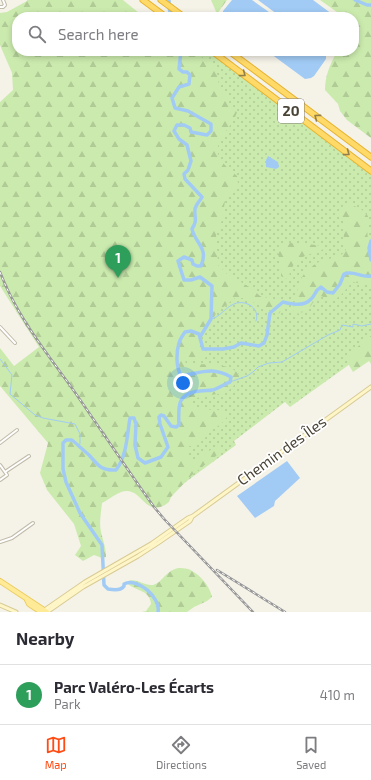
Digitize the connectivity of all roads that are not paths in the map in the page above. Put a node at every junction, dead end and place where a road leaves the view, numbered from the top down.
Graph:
1 (3, 0) edge
2 (143, 0) edge
3 (161, 0) edge
4 (0, 7) edge
5 (159, 12) edge
6 (177, 12) edge
7 (219, 56) edge
8 (236, 56) edge
9 (371, 157) edge
10 (371, 171) edge
11 (0, 327) edge
12 (15, 342) dead end
13 (371, 387) edge
14 (17, 430) dead end
15 (0, 443) edge
16 (29, 456) dead end
17 (0, 465) edge
18 (5, 472) junction
19 (0, 480) edge
20 (33, 523) dead end
21 (0, 542) edge
22 (0, 581) edge
23 (0, 605) edge
24 (7, 608) junction
25 (11, 612) edge
26 (16, 612) edge
27 (44, 612) edge

1 - 4 street
2 - 5 highway
3 - 6 highway
7 -> 10 highway, 20
9 -> 8 highway, 20
11 - 12 street
13 - 27 main road, Chemin des Îles
14 - 15 street
16 - 18 street
17 - 18 street
18 - 19 street
20 - 21 street
22 - 27 main road
23 - 24 main road
24 - 25 main road
24 - 26 main road

